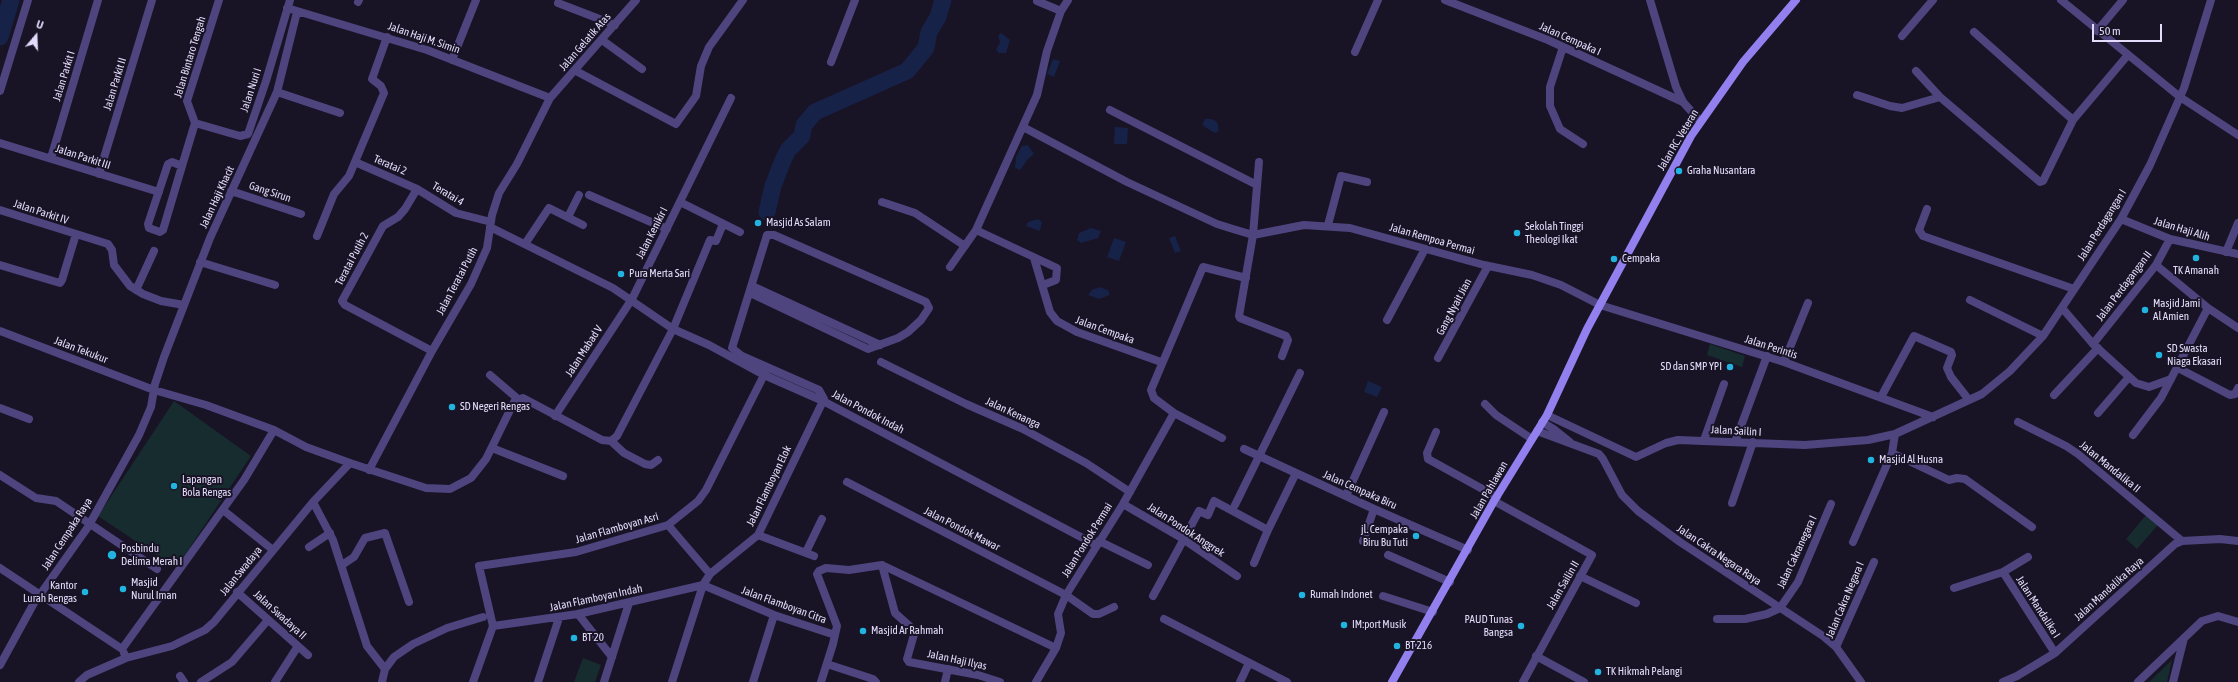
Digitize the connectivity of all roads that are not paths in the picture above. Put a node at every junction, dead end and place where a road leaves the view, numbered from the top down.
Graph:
1 (28, 0) edge
2 (98, 0) edge
3 (152, 0) edge
4 (219, 0) edge
5 (476, 0) edge
6 (636, 0) edge
7 (743, 0) edge
8 (855, 0) edge
9 (1068, 0) edge
10 (1378, 0) edge
11 (1445, 0) edge
12 (1650, 0) edge
13 (1796, 0) edge
14 (1933, 0) edge
15 (2061, 0) edge
16 (2123, 0) edge
17 (2210, 0) edge
18 (1037, 1) edge
19 (558, 3) dead end
20 (288, 4) edge
21 (1061, 11) junction
22 (297, 12) junction
23 (615, 25) junction
24 (2097, 31) junction
25 (1974, 32) dead end
26 (1902, 36) dead end
27 (387, 37) junction
28 (602, 40) junction
29 (1563, 47) junction
30 (1355, 52) dead end
31 (2127, 56) junction
32 (452, 60) junction
33 (831, 62) dead end
34 (642, 68) dead end
35 (576, 71) junction
36 (1916, 71) dead end
37 (0, 91) edge
38 (277, 92) junction
39 (1858, 95) dead end
40 (1940, 97) junction
41 (2180, 97) junction
42 (550, 98) junction
43 (731, 98) dead end
44 (1683, 102) junction
45 (1110, 110) dead end
46 (340, 113) dead end
47 (2073, 120) junction
48 (1700, 121) junction
49 (195, 123) junction
50 (1023, 127) junction
51 (2238, 135) edge
52 (0, 143) edge
53 (1583, 144) dead end
54 (50, 158) junction
55 (355, 162) junction
56 (1259, 162) dead end
57 (182, 166) junction
58 (99, 174) junction
59 (1367, 182) dead end
60 (1257, 185) junction
61 (418, 189) junction
62 (231, 191) junction
63 (159, 192) junction
64 (579, 195) dead end
65 (589, 195) dead end
66 (680, 202) junction
67 (882, 202) dead end
68 (1927, 209) dead end
69 (0, 210) edge
70 (301, 214) dead end
71 (568, 217) junction
72 (2121, 219) junction
73 (2238, 223) edge
74 (490, 224) junction
75 (724, 224) junction
76 (583, 225) dead end
77 (1328, 225) junction
78 (667, 229) junction
79 (976, 230) junction
80 (740, 232) dead end
81 (76, 234) junction
82 (1253, 235) junction
83 (317, 236) dead end
84 (2170, 239) junction
85 (525, 244) junction
86 (964, 246) junction
87 (1425, 249) junction
88 (154, 251) dead end
89 (2226, 252) junction
90 (2238, 254) edge
91 (1034, 258) junction
92 (200, 262) junction
93 (0, 265) edge
94 (2156, 265) junction
95 (1488, 266) junction
96 (950, 267) dead end
97 (1246, 278) junction
98 (275, 285) dead end
99 (1043, 285) junction
100 (2074, 289) junction
101 (136, 290) junction
102 (751, 290) junction
103 (632, 299) junction
104 (1970, 300) dead end
105 (1808, 303) dead end
106 (184, 305) junction
107 (1600, 305) junction
108 (2208, 308) junction
109 (2063, 309) junction
110 (1387, 320) dead end
111 (2238, 328) edge
112 (673, 329) junction
113 (0, 330) edge
114 (2043, 336) junction
115 (2095, 346) junction
116 (432, 351) junction
117 (1282, 356) dead end
118 (1767, 356) junction
119 (1438, 358) dead end
120 (882, 362) dead end
121 (1162, 362) junction
122 (1784, 362) junction
123 (768, 367) junction
124 (2178, 368) junction
125 (1300, 373) dead end
126 (490, 375) dead end
127 (764, 375) junction
128 (2129, 378) junction
129 (2171, 379) junction
130 (1724, 384) dead end
131 (2238, 388) edge
132 (154, 390) junction
133 (2054, 395) dead end
134 (1881, 397) junction
135 (518, 399) junction
136 (1969, 400) junction
137 (823, 401) junction
138 (1485, 404) dead end
139 (0, 408) edge
140 (1384, 412) dead end
141 (1174, 413) junction
142 (2098, 413) dead end
143 (1547, 415) junction
144 (555, 416) junction
145 (1933, 417) junction
146 (29, 419) dead end
147 (1542, 422) junction
148 (2018, 422) dead end
149 (274, 430) junction
150 (1537, 431) junction
151 (1436, 432) dead end
152 (1895, 434) junction
153 (2133, 435) dead end
154 (1222, 438) dead end
155 (1532, 439) junction
156 (1704, 440) junction
157 (611, 441) junction
158 (1735, 442) junction
159 (1753, 442) junction
160 (1571, 443) junction
161 (492, 448) junction
162 (1244, 449) dead end
163 (1892, 453) junction
164 (1260, 457) junction
165 (658, 460) dead end
166 (350, 463) junction
167 (369, 470) junction
168 (1296, 473) junction
169 (0, 475) edge
170 (563, 476) dead end
171 (847, 482) dead end
172 (1130, 492) junction
173 (1346, 496) junction
174 (1495, 499) junction
175 (313, 502) junction
176 (1732, 503) dead end
177 (1123, 504) junction
178 (1831, 504) dead end
179 (1235, 505) dead end
180 (1374, 509) junction
181 (223, 510) junction
182 (822, 519) dead end
183 (90, 523) junction
184 (668, 525) junction
185 (2032, 527) dead end
186 (1268, 530) junction
187 (330, 533) junction
188 (758, 535) junction
189 (1185, 540) junction
190 (2182, 541) junction
191 (2238, 541) edge
192 (1363, 542) dead end
193 (1853, 542) dead end
194 (1098, 543) junction
195 (309, 548) dead end
196 (273, 550) junction
197 (1468, 550) junction
198 (806, 552) junction
199 (1388, 555) dead end
200 (814, 556) dead end
201 (2028, 557) dead end
202 (1874, 562) dead end
203 (1254, 563) dead end
204 (342, 565) junction
205 (882, 565) junction
206 (1148, 565) dead end
207 (0, 568) edge
208 (157, 569) dead end
209 (2003, 572) junction
210 (710, 574) junction
211 (1237, 576) dead end
212 (1580, 576) junction
213 (1450, 582) junction
214 (703, 586) junction
215 (1954, 588) dead end
216 (237, 592) junction
217 (41, 593) junction
218 (1066, 595) junction
219 (1153, 596) dead end
220 (1383, 596) dead end
221 (409, 602) dead end
222 (629, 603) junction
223 (1636, 603) dead end
224 (1114, 607) dead end
225 (1780, 608) junction
226 (1433, 612) junction
227 (578, 614) junction
228 (774, 615) junction
229 (483, 617) dead end
230 (559, 618) junction
231 (1164, 619) dead end
232 (1717, 619) dead end
233 (268, 620) junction
234 (2238, 622) edge
235 (493, 626) junction
236 (835, 635) junction
237 (2184, 637) junction
238 (298, 646) junction
239 (1836, 647) junction
240 (1056, 648) junction
241 (122, 649) junction
242 (2055, 653) junction
243 (308, 655) dead end
244 (1536, 656) junction
245 (612, 657) junction
246 (126, 658) junction
247 (1250, 663) junction
248 (827, 664) junction
249 (0, 665) edge
250 (385, 669) junction
251 (948, 669) junction
252 (79, 682) edge
253 (201, 682) edge
254 (275, 682) edge
255 (382, 682) edge
256 (473, 682) edge
257 (538, 682) edge
258 (604, 682) edge
259 (672, 682) edge
260 (753, 682) edge
261 (821, 682) edge
262 (876, 682) edge
263 (945, 682) edge
264 (1000, 682) edge
265 (1036, 682) edge
266 (1240, 682) edge
267 (1287, 682) edge
268 (1392, 682) edge
269 (1523, 682) edge
270 (1584, 682) edge
271 (1862, 682) edge
272 (2003, 682) edge
273 (2138, 682) edge
274 (2173, 682) edge

1 - 37 street
2 - 54 street, Jalan Parkit I
3 - 58 street, Jalan Parkit II
4 - 49 street, Jalan Bintaro Tengah
5 - 32 street
6 - 23 street, Jalan Gelatik Atas
7 - 35 street
8 - 33 street
9 - 21 street
10 - 30 street
11 - 29 street, Jalan Cempaka I
12 - 44 street
13 - 48 main road, Jalan RC. Veteran
14 - 26 street
15 - 24 street
16 - 24 street
17 - 41 street, Jalan Perdagangan I
18 - 21 street
19 - 23 street
20 - 22 street, Jalan Haji M. Simin
20 - 49 street, Jalan Nuri I
21 - 50 street
22 - 27 street, Jalan Haji M. Simin
22 - 38 street, Jalan Haji Khacit
23 - 28 street, Jalan Gelatik Atas
24 - 31 street
25 - 47 street
27 - 32 street, Jalan Haji M. Simin
27 - 55 street
28 - 34 street
28 - 35 street, Jalan Gelatik Atas
29 - 44 street, Jalan Cempaka I
29 - 53 street
31 - 41 street
31 - 47 street
32 - 42 street, Jalan Haji M. Simin
35 - 42 street, Jalan Gelatik Atas
36 - 40 street
38 - 46 street
38 - 62 street, Jalan Haji Khacit
39 - 40 street
40 - 47 street
41 - 51 street
41 - 72 street, Jalan Perdagangan I
42 - 74 street, Jalan Teratai Putih
43 - 66 street, Jalan Kenikir I
44 - 48 street
45 - 60 street
48 - 107 main road, Jalan RC. Veteran
49 - 57 street
50 - 79 street
50 - 82 street
52 - 54 street, Jalan Parkit III
54 - 58 street, Jalan Parkit III
55 - 61 street, Teratai 2
55 - 83 street
56 - 60 street
57 - 63 street
57 - 63 street
58 - 63 street, Jalan Parkit III
59 - 77 street
60 - 82 street
61 - 74 street, Teratai 4
61 - 116 street, Teratai Putih 2
62 - 70 street, Gang Sirun
62 - 92 street, Jalan Haji Khacit
64 - 71 street
65 - 78 street
66 - 75 street
66 - 78 street, Jalan Kenikir I
67 - 86 street
68 - 100 street
69 - 81 street, Jalan Parkit IV
71 - 76 street
71 - 85 street
72 - 84 street, Jalan Haji Alih
72 - 100 street, Jalan Perdagangan I
73 - 89 street
74 - 85 street
74 - 116 street, Jalan Teratai Putih
75 - 80 street
75 - 112 street
77 - 82 street, Jalan Rempoa Permai
77 - 87 street, Jalan Rempoa Permai
78 - 103 street, Jalan Kenikir I
79 - 86 street
79 - 91 street
81 - 93 street
81 - 101 street, Jalan Parkit IV
82 - 97 street
84 - 89 street, Jalan Haji Alih
84 - 94 street, Jalan Perdagangan II
85 - 103 street
86 - 96 street
87 - 95 street, Jalan Rempoa Permai
87 - 110 street
88 - 101 street
89 - 90 street, Jalan Haji Alih
91 - 99 street, Jalan Cempaka
91 - 99 street
92 - 98 street
92 - 106 street, Jalan Haji Khacit
94 - 108 street
94 - 115 street, Jalan Perdagangan II
95 - 107 street, Jalan Rempoa Permai
95 - 119 street, Gang Nyait Jian
97 - 117 street
97 - 121 street
99 - 121 street, Jalan Cempaka
100 - 109 street, Jalan Perdagangan I
101 - 106 street
102 - 102 street
102 - 123 street
103 - 112 street, Jalan Pondok Indah
103 - 144 street, Jalan Mabad V
104 - 114 street
105 - 122 street
106 - 132 street, Jalan Haji Khacit
107 - 118 street, Jalan Perintis
107 - 143 main road, Jalan Pahlawan
108 - 111 street
108 - 124 street
109 - 114 street, Jalan Perdagangan I
109 - 115 street
112 - 127 street, Jalan Pondok Indah
112 - 157 street
113 - 132 street, Jalan Tekukur
114 - 136 street, Jalan Perdagangan I
115 - 128 street
115 - 133 street, Jalan Perdagangan II
116 - 167 street, Jalan Teratai Putih
118 - 122 street, Jalan Perintis
118 - 158 street
120 - 172 street, Jalan Kenanga
121 - 141 street
122 - 134 street, Jalan Perintis
123 - 127 street, Jalan Flamboyan Asri
123 - 137 street
124 - 129 street
124 - 131 street
125 - 164 street
126 - 135 street
127 - 137 street, Jalan Pondok Indah
127 - 184 street, Jalan Flamboyan Asri
128 - 129 street
128 - 142 street
129 - 153 street
130 - 156 street
132 - 149 street, Jalan Tekukur
132 - 183 street, Jalan Cempaka Raya
134 - 136 street
134 - 145 street, Jalan Perintis
135 - 144 street
135 - 161 street, Jalan Tekukur
136 - 145 street, Jalan Perdagangan I
137 - 188 street, Jalan Flamboyan Elok
137 - 194 street, Jalan Pondok Indah
138 - 155 street
139 - 146 street
140 - 173 street
141 - 154 street
141 - 172 street, Jalan Pondok Permai
143 - 147 main road, Jalan Pahlawan
143 - 156 street, Jalan Sailin I
144 - 157 street
145 - 152 street, Jalan Sailin I
147 - 150 main road, Jalan Pahlawan
147 - 160 street, Jalan Cakra Negara Raya
148 - 190 street, Jalan Mandalika II
149 - 166 street, Jalan Tekukur
149 - 181 street
150 - 155 main road, Jalan Pahlawan
150 - 160 street, Jalan Cakra Negara Raya
151 - 174 street
152 - 159 street, Jalan Sailin I
152 - 163 street
155 - 174 main road, Jalan Pahlawan
156 - 158 street, Jalan Sailin I
157 - 165 street
158 - 159 street, Jalan Sailin I
159 - 176 street
160 - 225 street, Jalan Cakra Negara Raya
161 - 167 street, Jalan Tekukur
161 - 170 street
162 - 164 street, Jalan Cempaka Biru
163 - 185 street
163 - 193 street
164 - 168 street, Jalan Cempaka Biru
164 - 179 street
166 - 167 street, Jalan Tekukur
166 - 175 street, Jalan Swadaya
168 - 173 street, Jalan Cempaka Biru
168 - 186 street
169 - 183 street
171 - 218 street, Jalan Pondok Mawar
172 - 177 street, Jalan Pondok Permai
173 - 180 street, Jalan Cempaka Biru
174 - 197 main road, Jalan Pahlawan
174 - 212 street, Jalan Sailin II
175 - 187 street
175 - 196 street, Jalan Swadaya
177 - 189 street, Jalan Pondok Anggrek
177 - 194 street, Jalan Pondok Permai
178 - 225 street, Jalan Cakranegara I
180 - 192 street
180 - 197 street, Jalan Cempaka Biru
181 - 196 street
181 - 241 street
182 - 198 street
183 - 208 street
183 - 217 street, Jalan Cempaka Raya
184 - 210 street
184 - 235 street, Jalan Flamboyan Asri
186 - 189 street
186 - 203 street
187 - 195 street
187 - 204 street
188 - 198 street
188 - 210 street, Jalan Flamboyan Elok
189 - 211 street, Jalan Pondok Anggrek
189 - 219 street
190 - 191 street
190 - 242 street, Jalan Mandalika Raya
194 - 206 street, Jalan Pondok Indah
194 - 218 street, Jalan Pondok Permai
196 - 216 street, Jalan Swadaya
197 - 213 main road, Jalan Pahlawan
198 - 200 street
199 - 213 street
201 - 209 street, Jalan Mandalika I
202 - 239 street, Jalan Cakra Negara I
204 - 221 street
204 - 250 street
205 - 236 street
205 - 240 street
205 - 251 street, Jalan Haji Ilyas
207 - 217 street
209 - 215 street, Jalan Mandalika I
209 - 242 street, Jalan Mandalika I
210 - 214 street, Jalan Flamboyan Elok
212 - 223 street
212 - 244 street, Jalan Sailin II
213 - 226 main road, Jalan Pahlawan
214 - 222 street, Jalan Flamboyan Indah
214 - 228 street, Jalan Flamboyan Citra
214 - 259 street, Jalan Flamboyan Elok
216 - 233 street, Jalan Swadaya II
216 - 246 street, Jalan Swadaya
217 - 241 street
217 - 249 street, Jalan Cempaka Raya
218 - 224 street, Jalan Pondok Mawar
218 - 240 street, Jalan Pondok Permai
220 - 226 street
222 - 227 street, Jalan Flamboyan Indah
222 - 245 street
225 - 232 street
225 - 239 street, Jalan Cakra Negara Raya
226 - 268 main road, Jalan Pahlawan
227 - 230 street, Jalan Flamboyan Indah
227 - 245 street
228 - 236 street, Jalan Flamboyan Citra
228 - 260 street
229 - 250 street
230 - 235 street, Jalan Flamboyan Indah
230 - 257 street
231 - 247 street
233 - 238 street, Jalan Swadaya II
233 - 253 street
234 - 237 street
235 - 256 street
236 - 248 street, Jalan Flamboyan Citra
237 - 273 street
237 - 274 street
238 - 243 street, Jalan Swadaya II
238 - 254 street
239 - 271 street, Jalan Cakra Negara Raya
240 - 265 street, Jalan Pondok Permai
241 - 246 street
242 - 272 street, Jalan Mandalika Raya
244 - 269 street, Jalan Sailin II
244 - 270 street
245 - 258 street
246 - 252 street, Jalan Swadaya
247 - 266 street
247 - 267 street
248 - 261 street, Jalan Flamboyan Citra
248 - 262 street
250 - 255 street
251 - 263 street
251 - 264 street, Jalan Haji Ilyas

